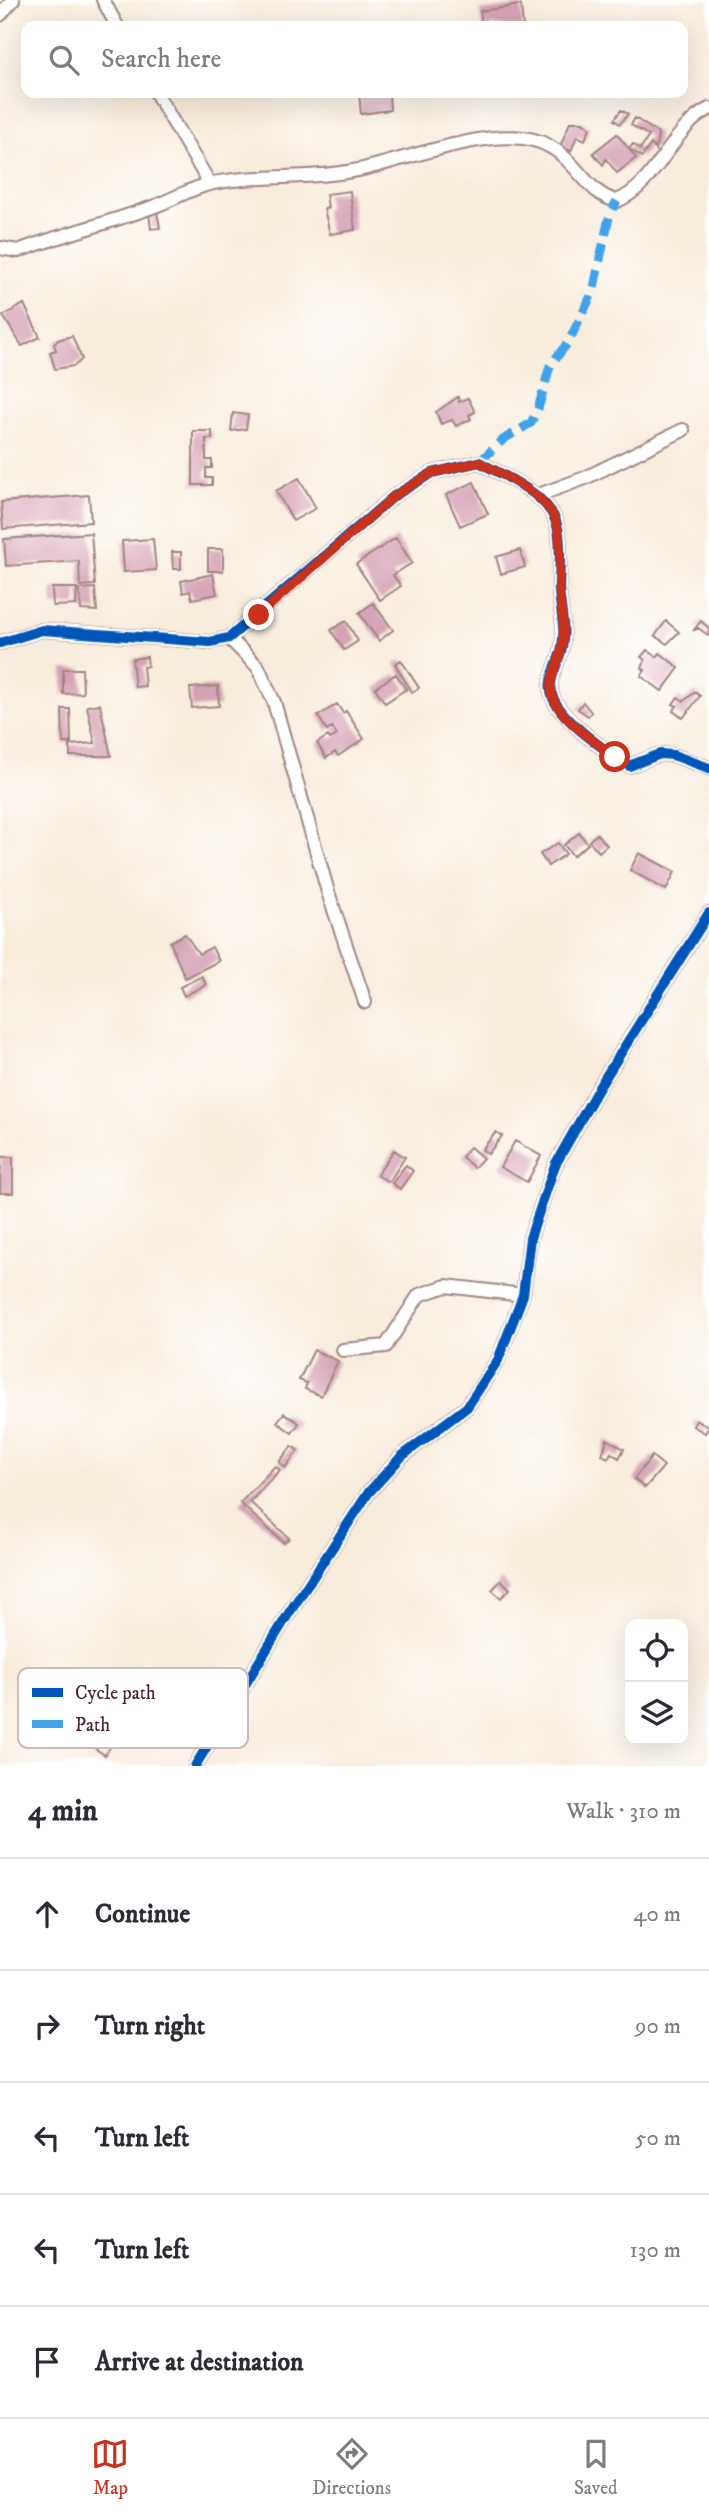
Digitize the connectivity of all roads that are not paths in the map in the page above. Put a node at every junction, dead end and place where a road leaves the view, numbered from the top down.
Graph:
1 (13, 0) edge
2 (103, 0) edge
3 (0, 15) edge
4 (114, 21) edge
5 (159, 98) edge
6 (709, 108) edge
7 (210, 184) junction
8 (0, 248) edge
9 (683, 430) dead end
10 (536, 496) junction
11 (229, 638) junction
12 (0, 643) edge
13 (709, 768) edge
14 (709, 913) edge
15 (365, 1002) dead end
16 (523, 1295) junction
17 (343, 1350) dead end
18 (248, 1680) edge
19 (206, 1748) edge
20 (195, 1766) edge

1 - 3 street
2 - 4 street
5 - 7 street
6 - 7 street
7 - 8 street
9 - 10 street
10 - 11 street
10 - 13 street
11 - 12 street
11 - 15 street
14 - 16 street
16 - 17 street
16 - 18 street
19 - 20 street

